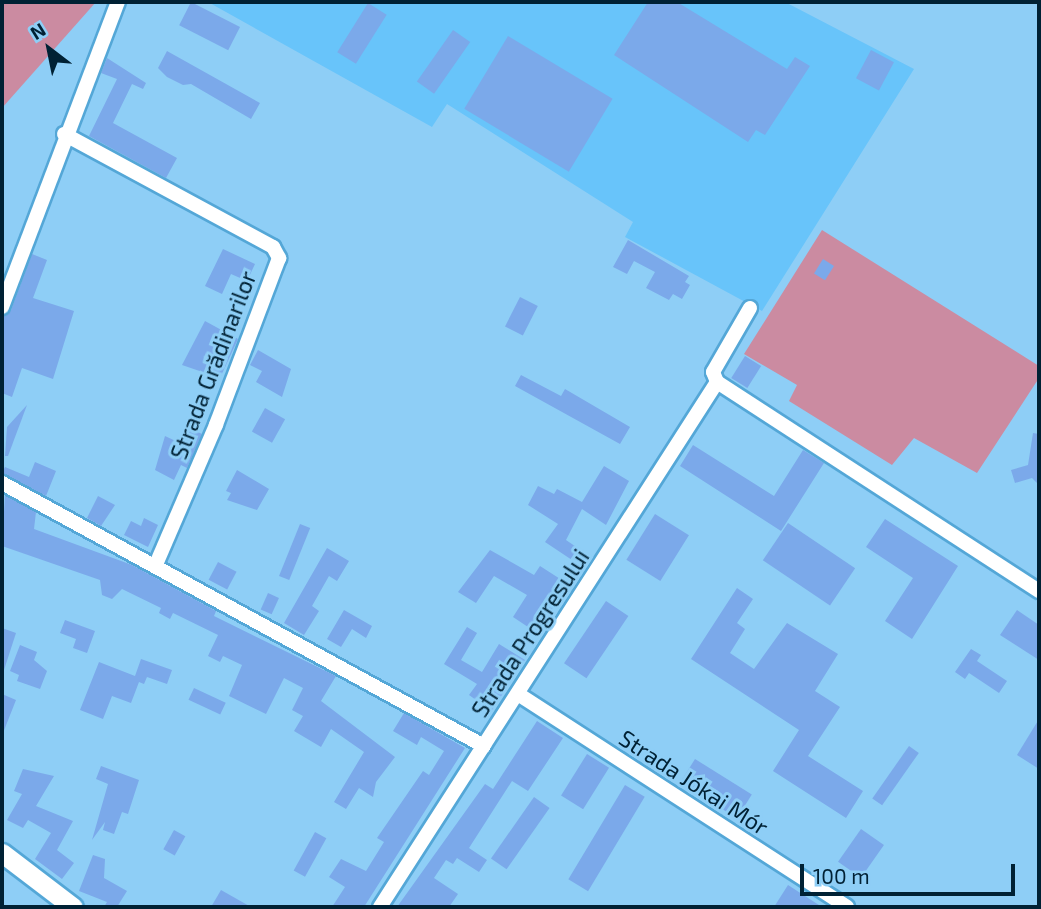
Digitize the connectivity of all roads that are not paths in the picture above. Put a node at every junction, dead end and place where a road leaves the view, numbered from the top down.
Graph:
1 (118, 2) edge
2 (64, 135) junction
3 (2, 307) edge
4 (750, 308) dead end
5 (717, 382) junction
6 (2, 483) edge
7 (156, 564) junction
8 (1039, 591) edge
9 (518, 694) junction
10 (484, 746) junction
11 (2, 853) edge
12 (73, 907) edge
13 (380, 907) edge
14 (847, 907) edge

1 - 2 street
2 - 3 street
2 - 7 street, Strada Grădinarilor
4 - 5 street, Strada Progresului
5 - 8 street
5 - 9 street, Strada Progresului
6 - 7 street
7 - 10 street
9 - 10 street, Strada Progresului
9 - 14 street, Strada Jókai Mór
10 - 13 street, Strada Progresului
11 - 12 main road

